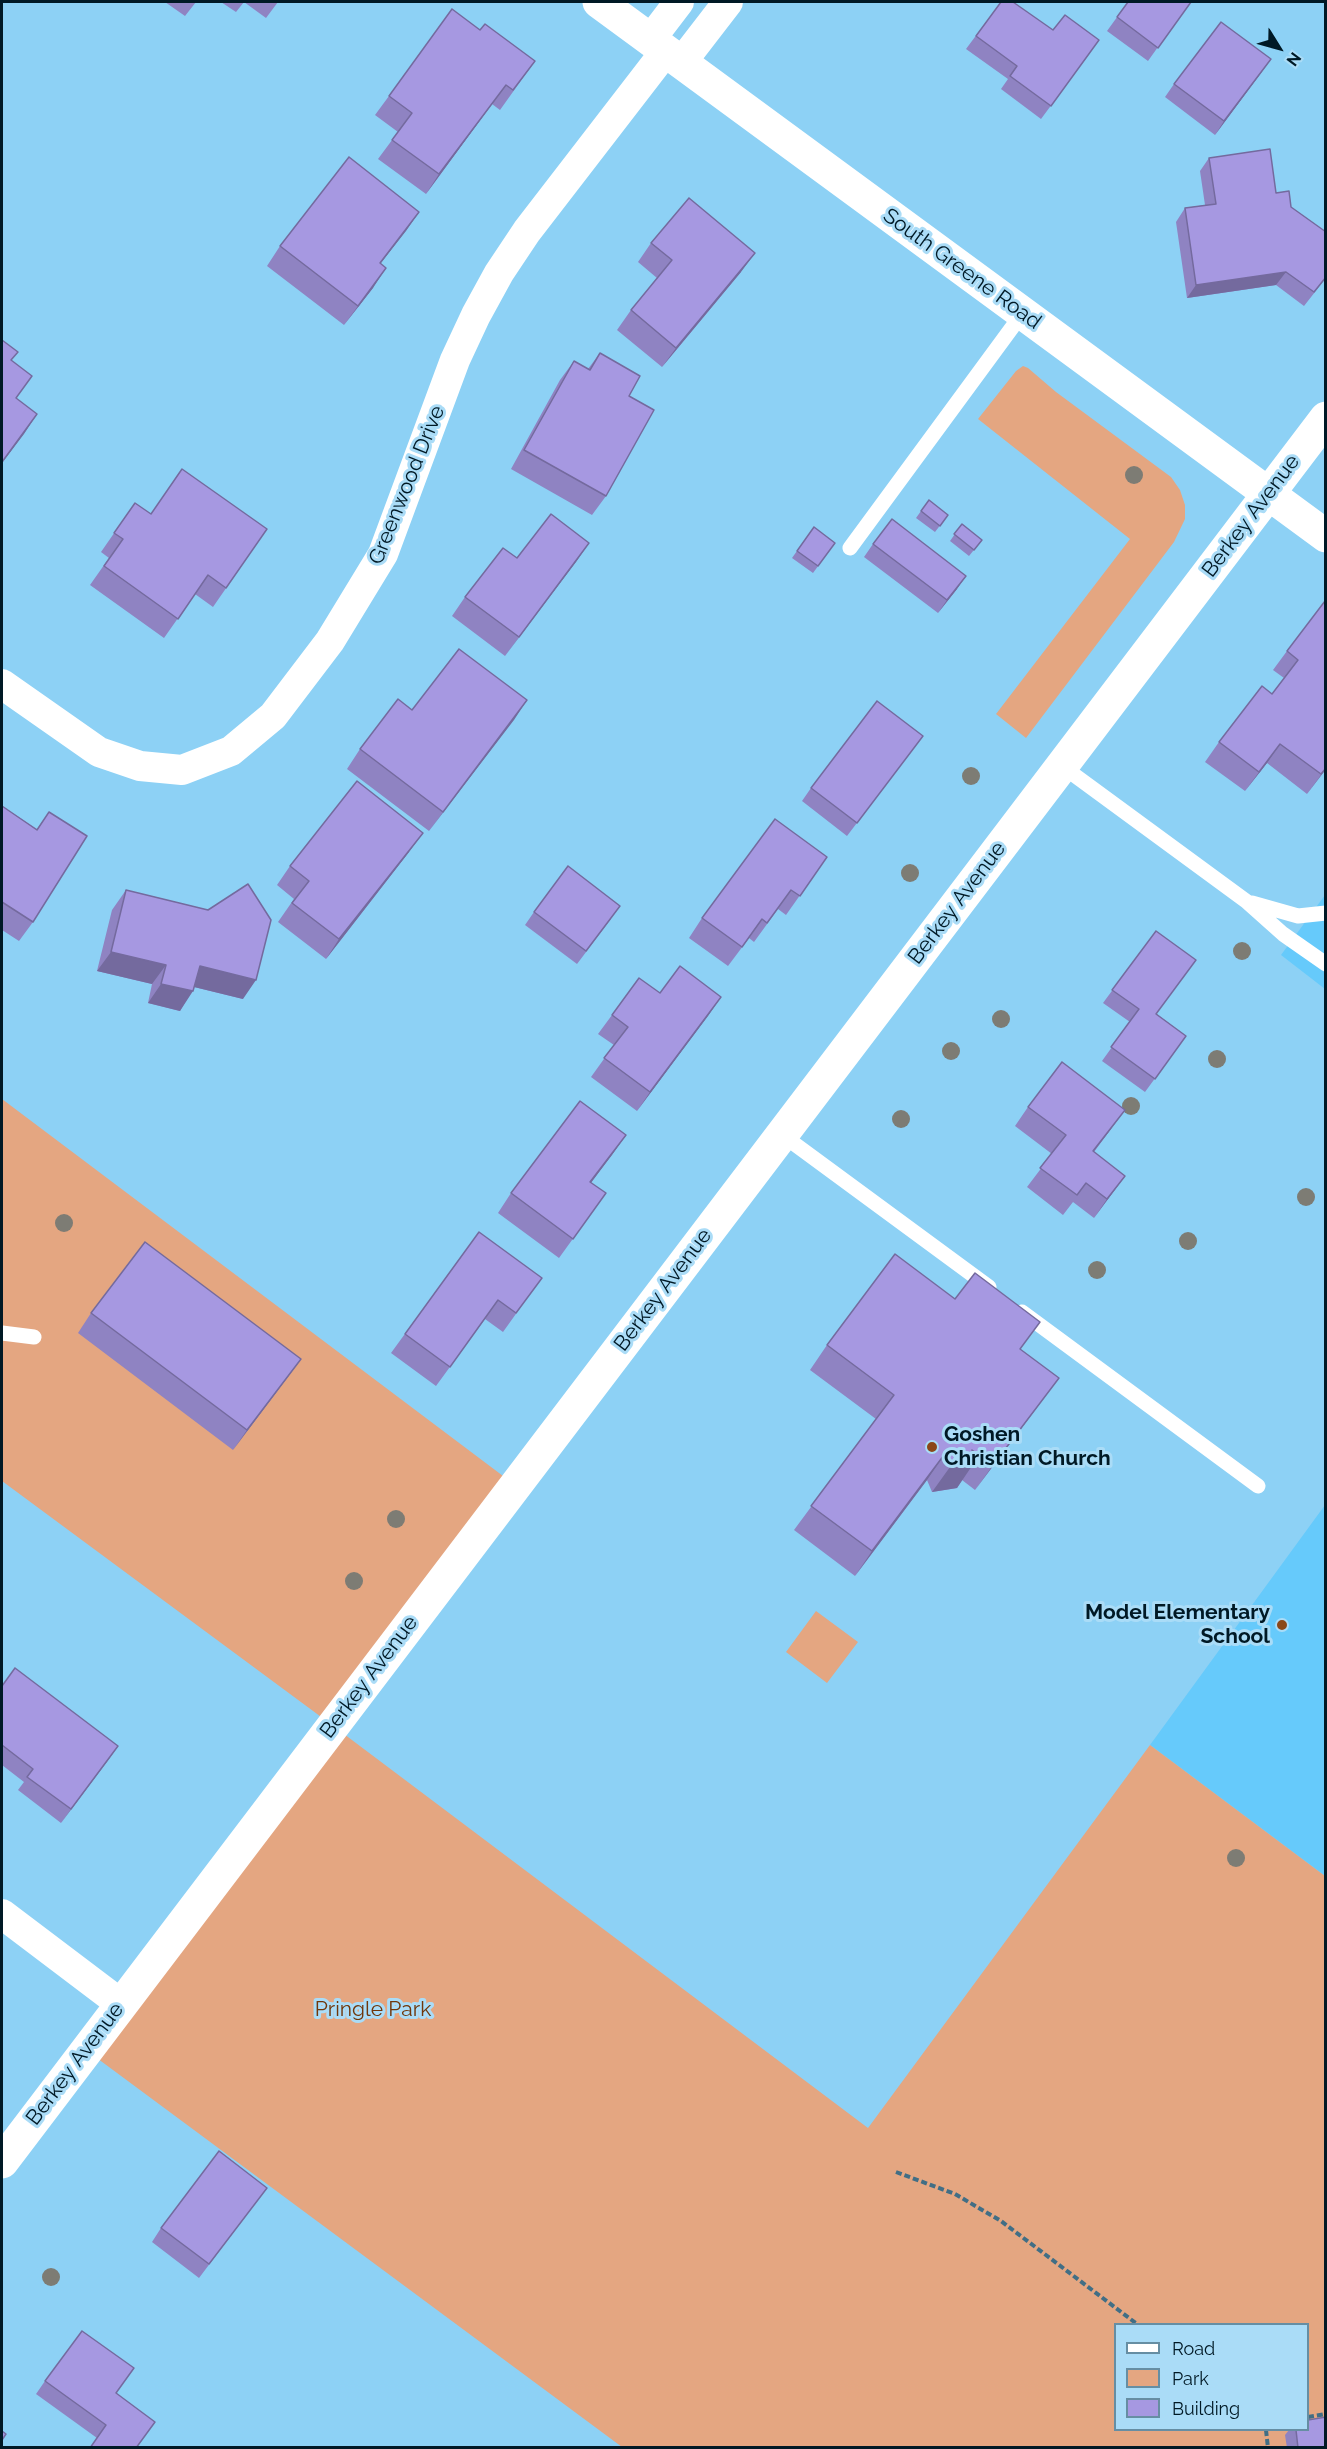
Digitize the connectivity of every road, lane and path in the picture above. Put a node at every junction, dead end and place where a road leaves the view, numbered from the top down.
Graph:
1 (599, 2) edge
2 (679, 2) edge
3 (728, 2) edge
4 (665, 51) junction
5 (1022, 314) junction
6 (1326, 418) edge
7 (1268, 494) junction
8 (1326, 536) edge
9 (850, 548) dead end
10 (2, 684) edge
11 (1062, 766) junction
12 (1246, 902) junction
13 (1326, 913) edge
14 (1326, 964) edge
15 (781, 1134) junction
16 (2, 1333) edge
17 (34, 1337) dead end
18 (1258, 1486) dead end
19 (2, 1914) edge
20 (121, 2004) junction
21 (2, 2162) edge
22 (896, 2172) dead end
23 (1134, 2323) edge
24 (1326, 2414) edge
25 (1309, 2417) edge
26 (1266, 2431) edge
27 (1268, 2448) edge

1 - 4 street, South Greene Road
2 - 4 street
3 - 4 street
4 - 5 street, South Greene Road
4 - 10 street, Greenwood Drive
5 - 7 street, South Greene Road
5 - 9 lane
6 - 7 street, Berkey Avenue
7 - 8 street, South Greene Road
7 - 11 street, Berkey Avenue
11 - 12 lane
11 - 15 street, Berkey Avenue
12 - 13 lane
12 - 14 lane
15 - 18 lane
15 - 20 street, Berkey Avenue
16 - 17 lane
19 - 20 street
20 - 21 street, Berkey Avenue
22 - 23 path
24 - 25 path
26 - 27 path

